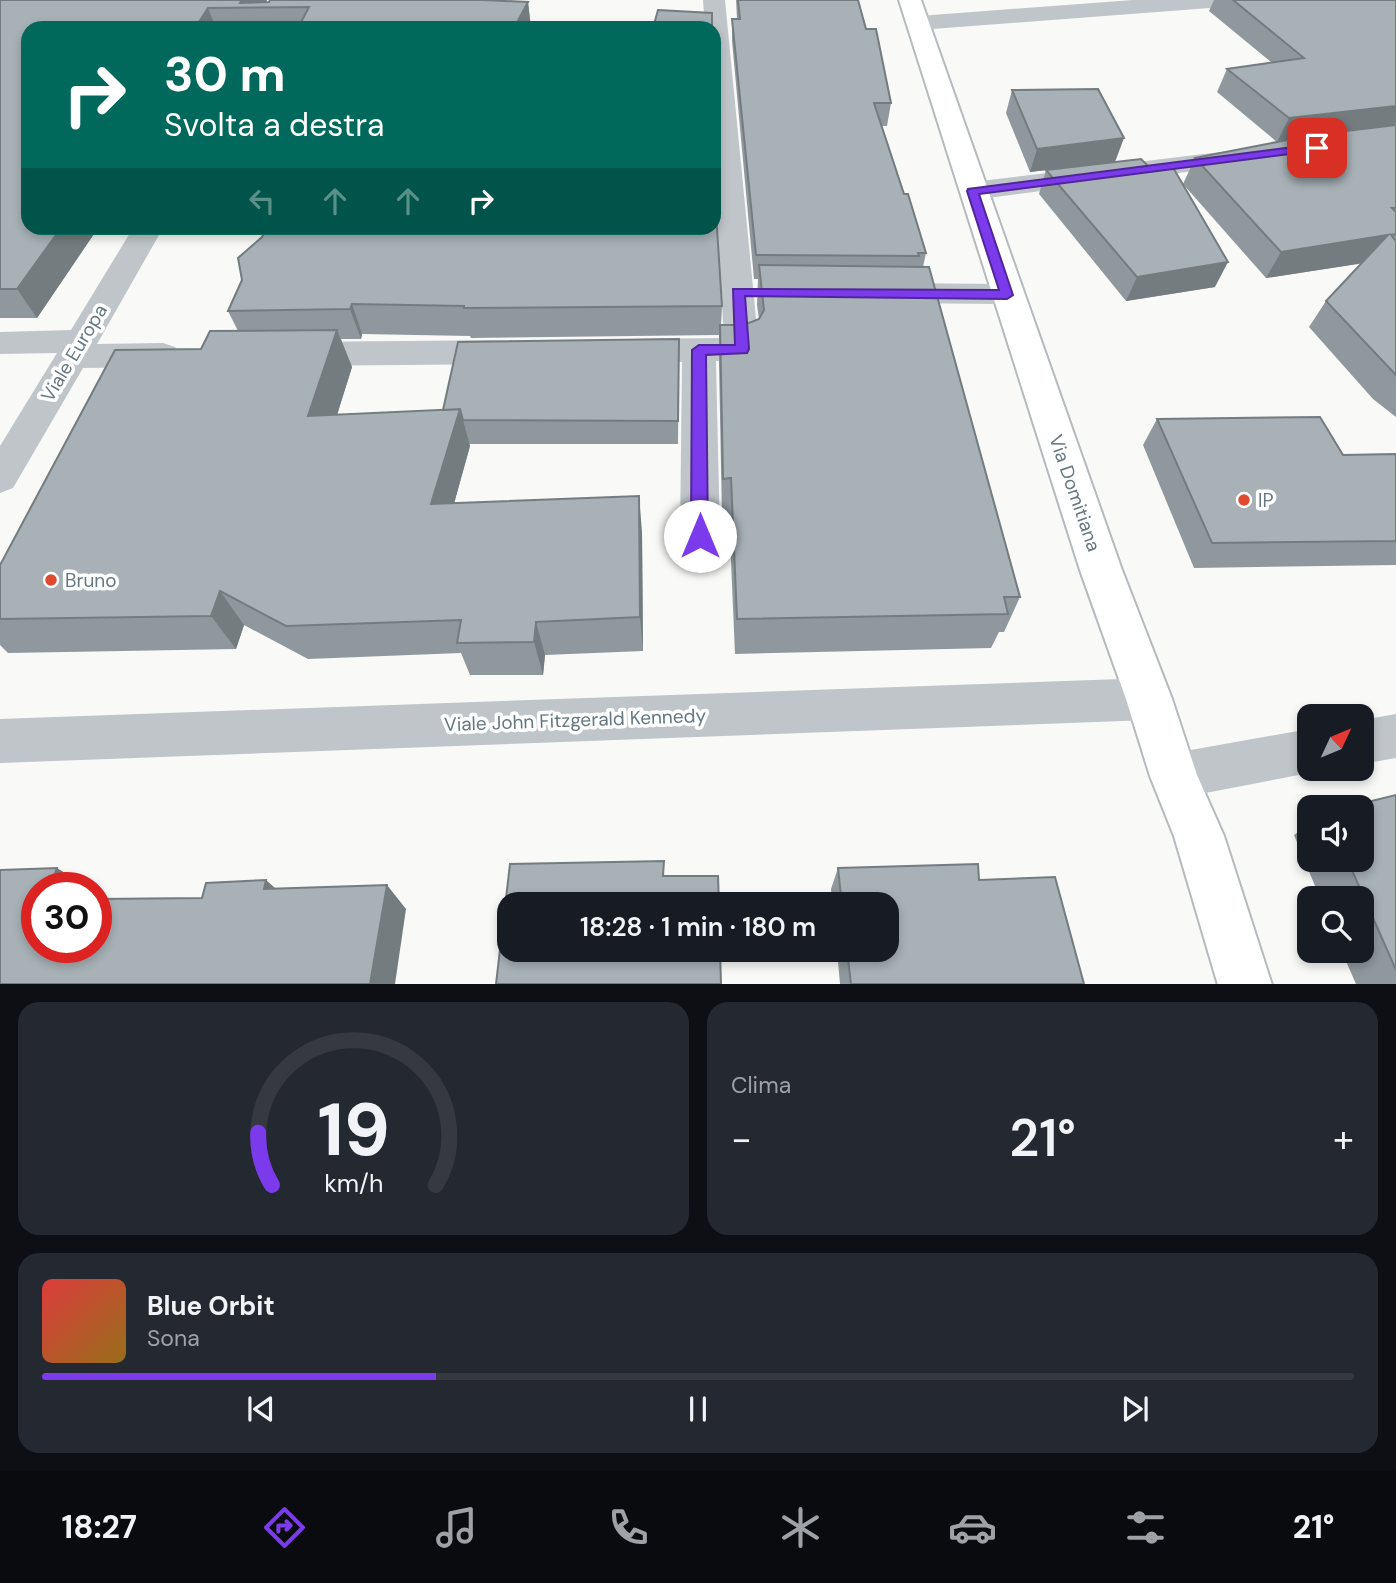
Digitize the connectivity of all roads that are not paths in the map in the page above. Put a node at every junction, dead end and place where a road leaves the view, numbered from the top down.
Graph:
1 (714, 0) edge
2 (1223, 0) edge
3 (914, 11) edge
4 (717, 21) edge
5 (721, 55) edge
6 (1273, 153) edge
7 (973, 191) junction
8 (144, 235) edge
9 (859, 293) edge
10 (1007, 295) junction
11 (0, 343) edge
12 (77, 348) junction
13 (699, 350) junction
14 (545, 351) edge
15 (601, 351) edge
16 (267, 354) edge
17 (198, 355) edge
18 (0, 478) edge
19 (700, 536) dead end
20 (1149, 699) junction
21 (1396, 736) edge
22 (1374, 740) edge
23 (0, 741) edge
24 (1297, 753) edge
25 (1174, 776) junction
26 (1245, 984) edge

1 - 4 street
2 - 3 street
3 - 7 main road, Via Domitiana
5 - 13 street
6 - 7 street
7 - 10 main road, Via Domitiana
8 - 12 street, Viale Europa
9 - 10 street
10 - 20 main road, Via Domitiana
11 - 12 street
12 - 17 street
12 - 18 street, Viale Europa
13 - 15 street
13 - 19 street
14 - 16 street
20 - 23 street, Viale John Fitzgerald Kennedy
20 - 25 main road, Via Domitiana
21 - 22 street
24 - 25 street
25 - 26 main road, Via Domitiana

